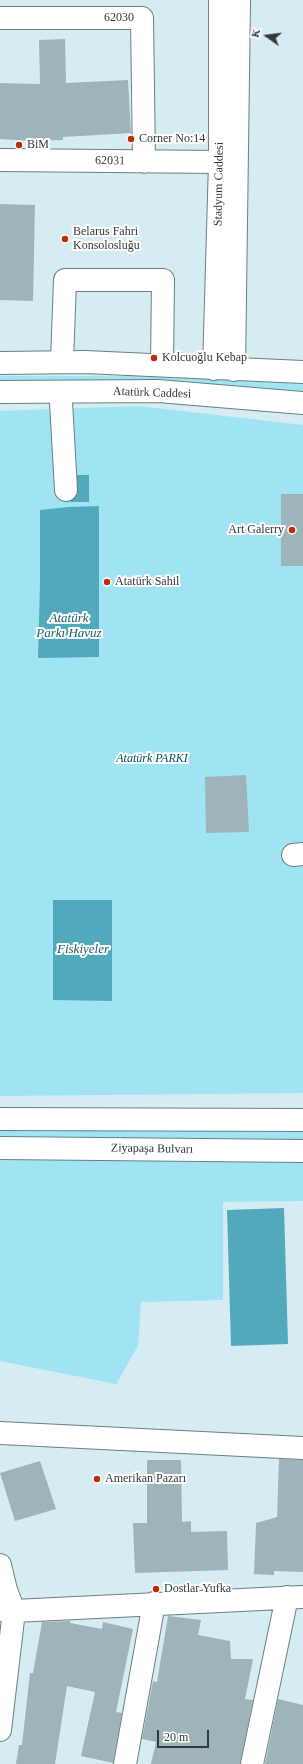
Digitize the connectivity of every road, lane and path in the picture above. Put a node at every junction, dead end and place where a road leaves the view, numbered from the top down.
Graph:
1 (206, 0) edge
2 (220, 0) edge
3 (239, 0) edge
4 (0, 18) edge
5 (220, 28) junction
6 (0, 160) edge
7 (144, 162) junction
8 (220, 162) junction
9 (62, 362) junction
10 (0, 363) edge
11 (162, 365) junction
12 (224, 369) junction
13 (303, 372) edge
14 (0, 392) edge
15 (61, 402) dead end
16 (303, 403) edge
17 (66, 490) dead end
18 (0, 1119) edge
19 (303, 1120) edge
20 (0, 1148) edge
21 (303, 1151) edge
22 (0, 1434) edge
23 (303, 1448) edge
24 (0, 1565) edge
25 (295, 1597) edge
26 (154, 1603) junction
27 (7, 1610) edge
28 (0, 1730) edge
29 (125, 1764) edge
30 (252, 1764) edge

1 - 5 main road
2 - 5 main road, Stadyum Caddesi
3 - 12 main road
4 - 7 main road, 62030
5 - 8 main road, Stadyum Caddesi
6 - 7 main road, 62031
7 - 8 main road, 62031
8 - 12 main road, Stadyum Caddesi
9 - 10 main road
9 - 11 main road
9 - 11 main road
11 - 12 main road
12 - 13 main road
14 - 16 main road, Atatürk Caddesi
15 - 17 main road
18 - 19 main road
20 - 21 main road, Ziyapaşa Bulvarı
22 - 23 main road
24 - 27 main road
25 - 26 main road
25 - 30 main road
26 - 27 main road
26 - 29 main road
27 - 28 main road

